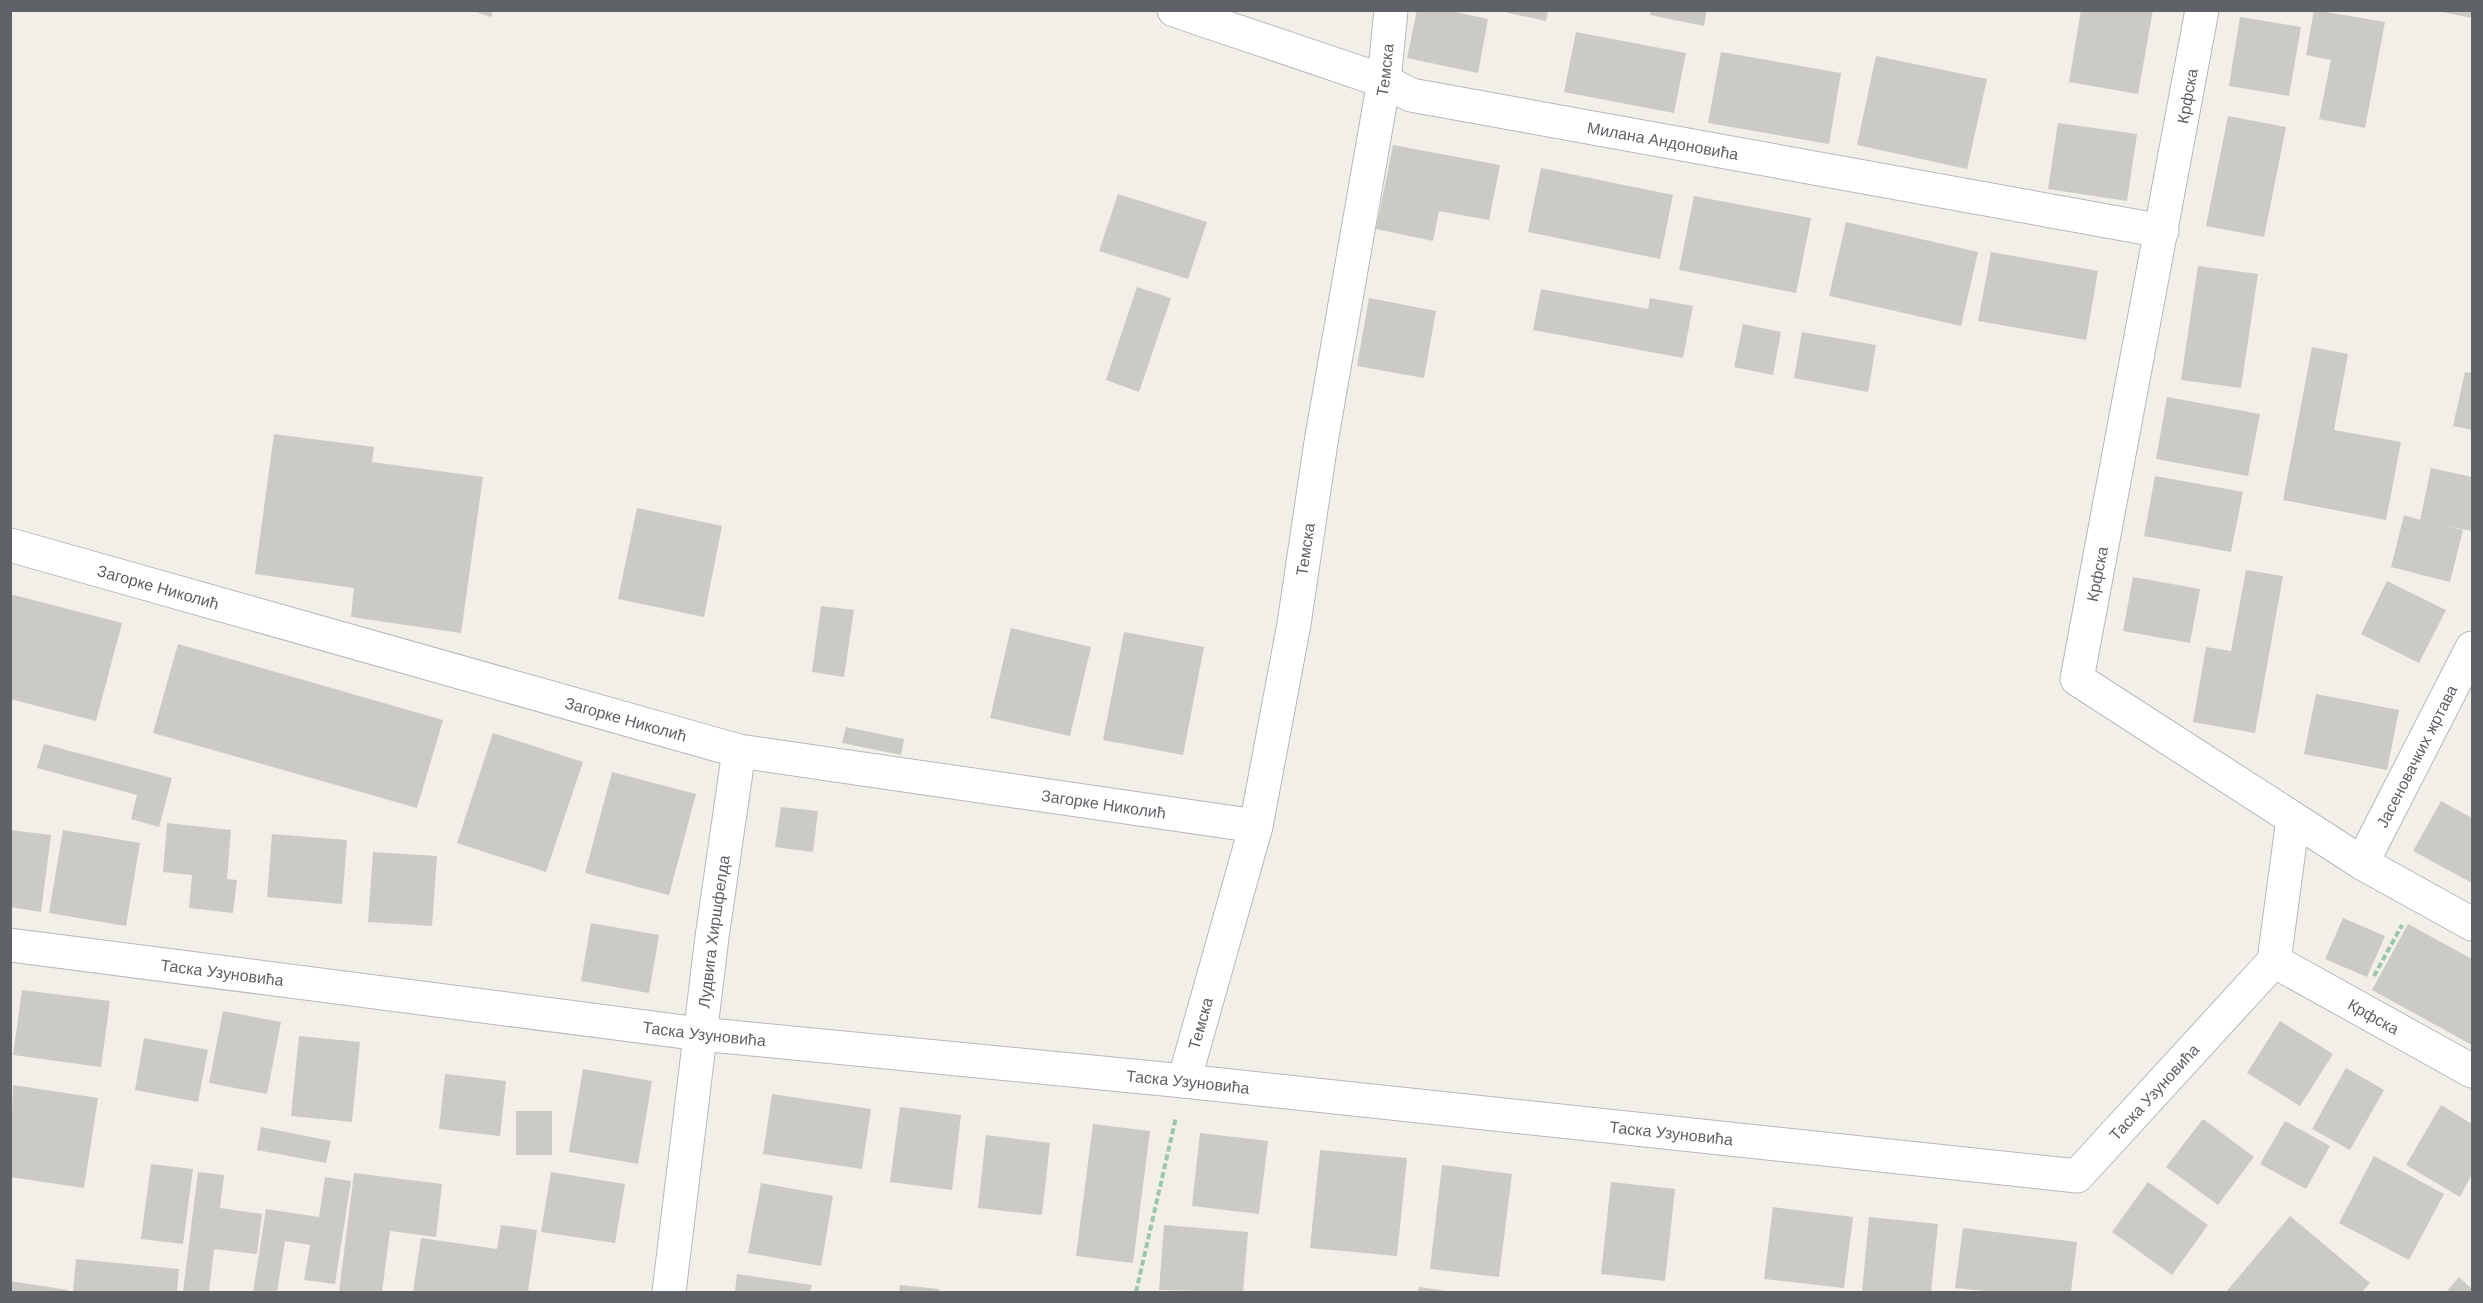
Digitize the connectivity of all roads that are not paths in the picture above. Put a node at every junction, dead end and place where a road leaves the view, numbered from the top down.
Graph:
1 (1174, 10) edge
2 (1391, 10) edge
3 (2202, 10) edge
4 (1384, 81) junction
5 (2162, 231) junction
6 (10, 545) edge
7 (2472, 648) edge
8 (739, 751) junction
9 (2293, 819) junction
10 (1256, 826) junction
11 (2362, 863) junction
12 (2472, 924) edge
13 (10, 945) edge
14 (2274, 961) junction
15 (700, 1034) junction
16 (2472, 1071) edge
17 (1184, 1081) junction
18 (669, 1293) edge

1 - 4 street, Милана Андоновића
2 - 4 street, Темска
3 - 5 street, Крфска
4 - 5 street, Милана Андоновића
4 - 10 street, Темска
5 - 9 street, Крфска
6 - 8 street, Загорке Николић
7 - 11 street, Јасеновачких жртава
8 - 10 street, Загорке Николић
8 - 15 street, Лудвига Хиршфелда
9 - 11 street, Крфска
9 - 14 street
10 - 17 street, Темска
11 - 12 street, Крфска
13 - 15 street, Таска Узуновића
14 - 16 street, Крфска
14 - 17 street, Таска Узуновића
15 - 17 street, Таска Узуновића
15 - 18 street, Лудвига Хиршфелда

